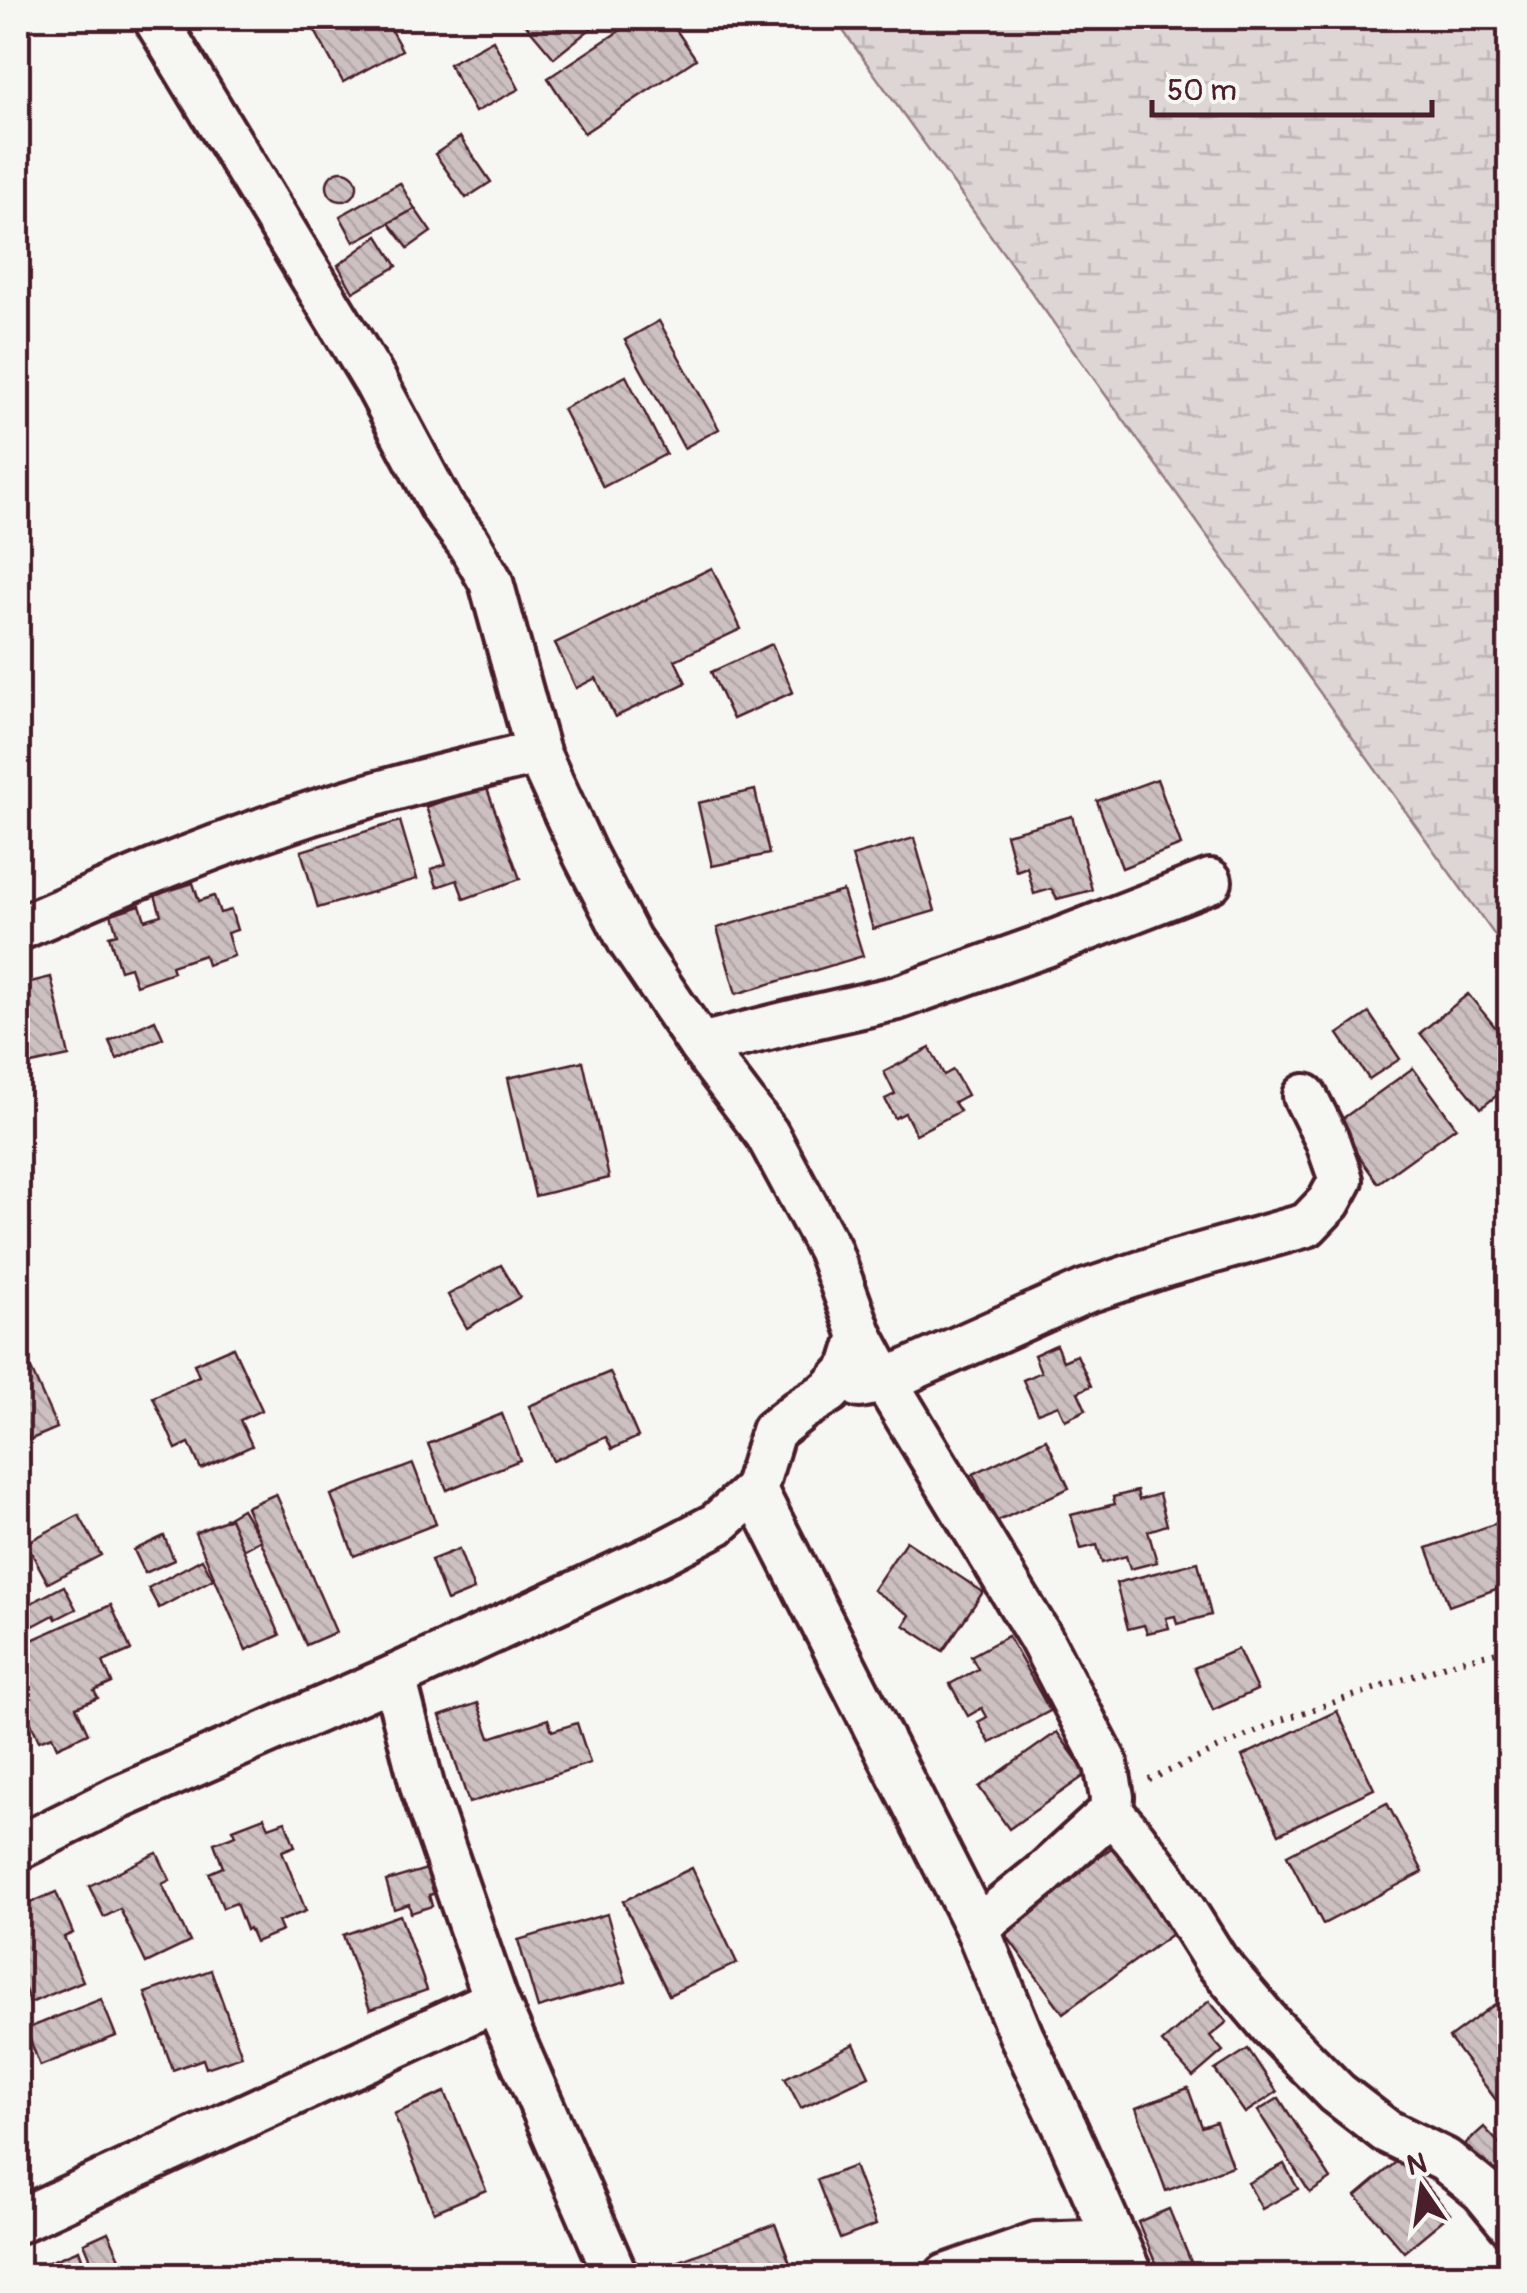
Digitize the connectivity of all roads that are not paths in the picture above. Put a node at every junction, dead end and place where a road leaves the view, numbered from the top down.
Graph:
1 (155, 18) edge
2 (538, 753) junction
3 (1210, 881) dead end
4 (18, 929) edge
5 (700, 1045) junction
6 (1305, 1096) dead end
7 (861, 1336) junction
8 (885, 1382) junction
9 (829, 1392) junction
10 (755, 1490) junction
11 (394, 1677) junction
12 (1111, 1804) junction
13 (18, 1848) edge
14 (977, 1928) junction
15 (496, 2000) junction
16 (18, 2221) edge
17 (1510, 2224) edge
18 (1123, 2258) edge
19 (616, 2276) edge
20 (946, 2276) edge

1 - 2 street
2 - 4 street
2 - 5 street
3 - 5 street
5 - 7 street
6 - 8 street
7 - 8 street
7 - 9 street
8 - 9 street
8 - 12 street
9 - 10 street
10 - 11 street
10 - 14 street
11 - 13 street
11 - 15 street
12 - 14 street
12 - 17 street
14 - 18 street
15 - 16 street
15 - 19 street
18 - 20 street

